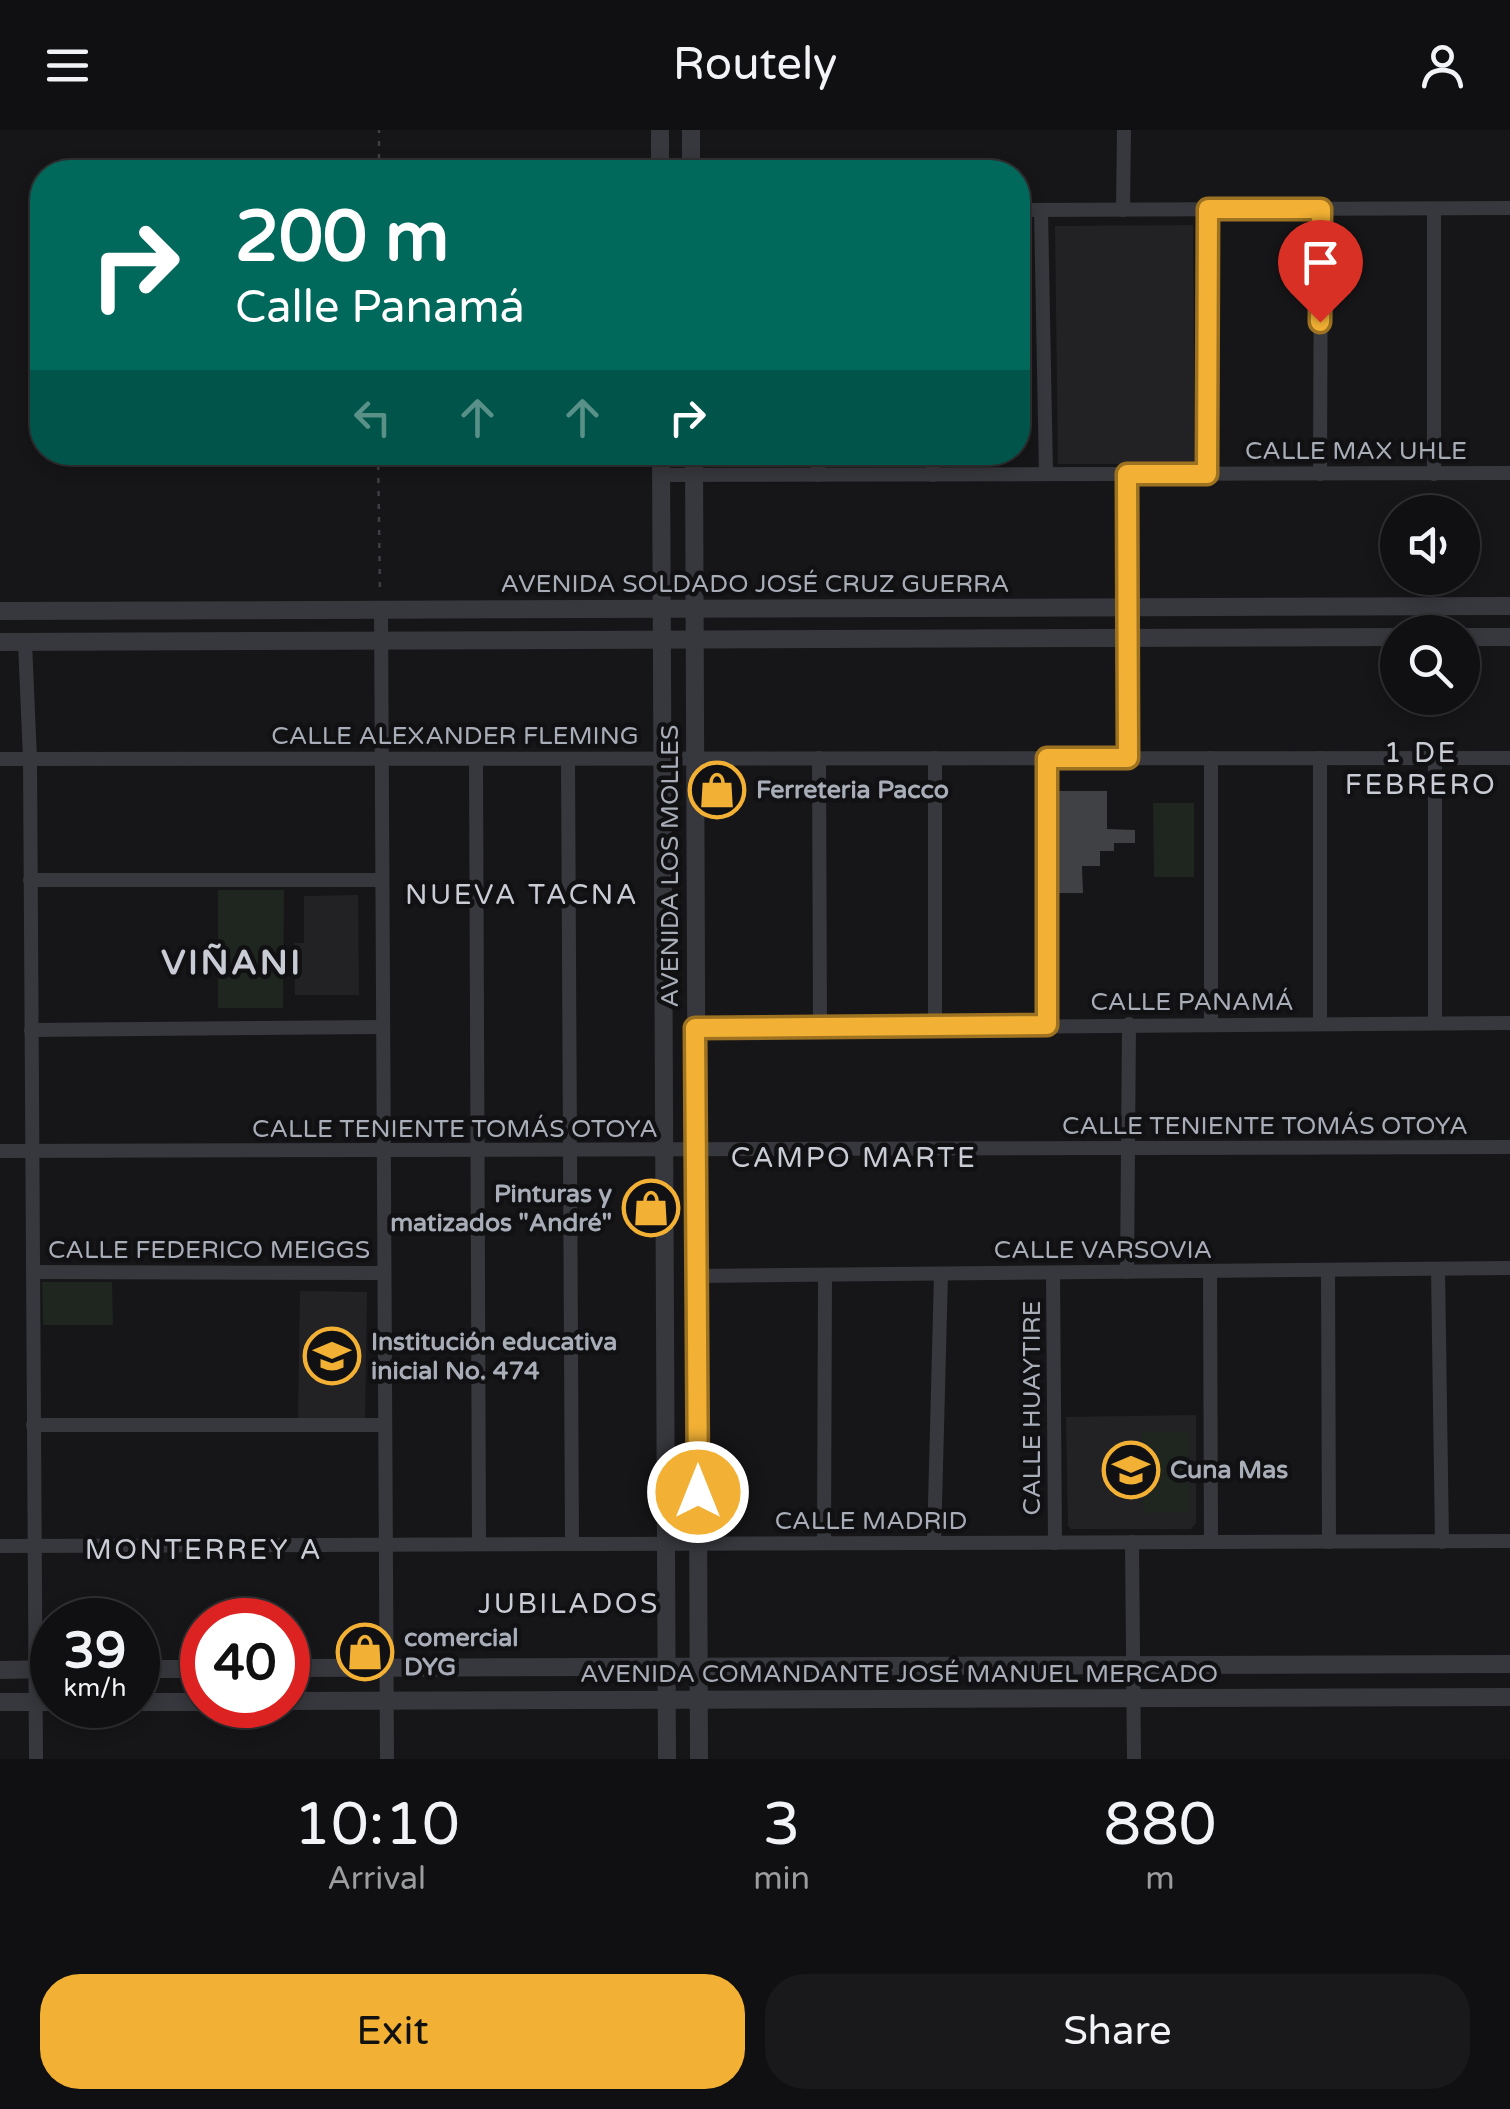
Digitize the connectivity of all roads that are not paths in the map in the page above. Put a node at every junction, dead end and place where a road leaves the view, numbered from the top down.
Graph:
1 (660, 130) edge
2 (691, 130) edge
3 (1124, 130) edge
4 (660, 160) edge
5 (691, 160) edge
6 (1510, 208) edge
7 (1208, 209) junction
8 (1321, 209) junction
9 (1434, 209) junction
10 (1030, 210) edge
11 (1042, 210) junction
12 (1122, 210) junction
13 (661, 465) edge
14 (694, 465) edge
15 (818, 465) edge
16 (933, 465) edge
17 (1510, 473) edge
18 (1046, 474) junction
19 (1127, 474) junction
20 (1207, 474) junction
21 (1320, 474) junction
22 (1434, 474) junction
23 (661, 475) junction
24 (694, 475) junction
25 (818, 475) junction
26 (933, 475) junction
27 (1510, 606) edge
28 (1127, 607) junction
29 (662, 609) junction
30 (694, 609) junction
31 (380, 610) junction
32 (0, 611) edge
33 (1380, 637) edge
34 (1480, 637) edge
35 (1510, 637) edge
36 (1127, 638) junction
37 (662, 640) junction
38 (694, 640) junction
39 (381, 641) junction
40 (0, 642) edge
41 (25, 642) junction
42 (663, 758) junction
43 (819, 758) junction
44 (935, 758) junction
45 (1047, 758) junction
46 (1128, 758) junction
47 (1211, 758) junction
48 (1320, 758) junction
49 (1435, 758) junction
50 (1510, 758) edge
51 (0, 759) edge
52 (30, 759) junction
53 (382, 759) junction
54 (476, 759) junction
55 (568, 759) junction
56 (694, 759) junction
57 (30, 880) junction
58 (382, 880) junction
59 (1435, 1023) junction
60 (1510, 1023) edge
61 (1130, 1024) junction
62 (1211, 1024) junction
63 (1320, 1024) junction
64 (1047, 1025) junction
65 (820, 1026) junction
66 (935, 1026) junction
67 (383, 1027) junction
68 (695, 1028) junction
69 (31, 1030) junction
70 (1510, 1147) edge
71 (1129, 1149) junction
72 (0, 1151) edge
73 (571, 1151) junction
74 (664, 1151) junction
75 (696, 1151) junction
76 (32, 1152) junction
77 (384, 1152) junction
78 (479, 1152) junction
79 (1510, 1268) edge
80 (1438, 1269) junction
81 (1328, 1270) junction
82 (1210, 1271) junction
83 (32, 1272) junction
84 (1127, 1272) junction
85 (384, 1273) junction
86 (1053, 1273) junction
87 (940, 1274) junction
88 (825, 1275) junction
89 (696, 1276) junction
90 (34, 1425) junction
91 (385, 1425) junction
92 (1132, 1542) junction
93 (1211, 1542) junction
94 (1329, 1542) junction
95 (1442, 1542) junction
96 (1510, 1542) edge
97 (824, 1543) junction
98 (934, 1543) junction
99 (1055, 1543) junction
100 (386, 1544) junction
101 (479, 1544) junction
102 (572, 1544) junction
103 (666, 1544) junction
104 (698, 1544) junction
105 (0, 1546) edge
106 (34, 1546) junction
107 (38, 1598) edge
108 (1510, 1664) edge
109 (1133, 1665) junction
110 (667, 1667) junction
111 (698, 1667) junction
112 (310, 1668) edge
113 (387, 1668) junction
114 (30, 1669) edge
115 (0, 1670) edge
116 (1510, 1697) edge
117 (1134, 1698) junction
118 (667, 1700) junction
119 (698, 1700) junction
120 (310, 1701) edge
121 (387, 1701) junction
122 (0, 1702) edge
123 (30, 1702) edge
124 (40, 1728) edge
125 (36, 1759) edge
126 (387, 1759) edge
127 (667, 1759) edge
128 (699, 1759) edge
129 (1134, 1759) edge

1 - 4 street
2 - 5 street
3 - 12 street
6 - 9 street
7 - 8 street
7 - 12 street
7 - 20 street
8 - 9 street
8 - 21 street
9 - 22 street
10 - 11 street
11 - 12 street
11 - 18 street
13 - 23 street, AVENIDA LOS MOLLES
14 - 24 street, AVENIDA LOS MOLLES
15 - 25 street
16 - 26 street
17 - 22 street, CALLE MAX UHLE
18 - 19 street, CALLE MAX UHLE
18 - 26 street, CALLE MAX UHLE
19 - 20 street, CALLE MAX UHLE
19 - 28 street
20 - 21 street, CALLE MAX UHLE
21 - 22 street, CALLE MAX UHLE
23 - 24 street, CALLE MAX UHLE
23 - 29 street, AVENIDA LOS MOLLES
24 - 25 street, CALLE MAX UHLE
24 - 30 street, AVENIDA LOS MOLLES
25 - 26 street, CALLE MAX UHLE
27 - 28 street, AVENIDA SOLDADO JOSÉ CRUZ GUERRA
28 - 30 street, AVENIDA SOLDADO JOSÉ CRUZ GUERRA
28 - 36 street
29 - 30 street, AVENIDA SOLDADO JOSÉ CRUZ GUERRA
29 - 31 street, AVENIDA SOLDADO JOSÉ CRUZ GUERRA
29 - 37 street, AVENIDA LOS MOLLES
30 - 38 street, AVENIDA LOS MOLLES
31 - 32 street, AVENIDA SOLDADO JOSÉ CRUZ GUERRA
31 - 39 street
33 - 36 street
34 - 35 street
36 - 38 street
36 - 46 street
37 - 38 street
37 - 39 street
37 - 42 street, AVENIDA LOS MOLLES
38 - 56 street, AVENIDA LOS MOLLES
39 - 41 street
39 - 53 street
40 - 41 street
41 - 52 street
42 - 55 street, CALLE ALEXANDER FLEMING
42 - 56 street, CALLE ALEXANDER FLEMING
42 - 74 street, AVENIDA LOS MOLLES
43 - 44 street, CALLE ALEXANDER FLEMING
43 - 56 street, CALLE ALEXANDER FLEMING
43 - 65 street
44 - 45 street, CALLE ALEXANDER FLEMING
44 - 66 street
45 - 46 street, CALLE ALEXANDER FLEMING
45 - 64 street
46 - 47 street, CALLE ALEXANDER FLEMING
47 - 48 street, CALLE ALEXANDER FLEMING
47 - 62 street
48 - 49 street, CALLE ALEXANDER FLEMING
48 - 63 street
49 - 50 street, CALLE ALEXANDER FLEMING
49 - 59 street
51 - 52 street, CALLE ALEXANDER FLEMING
52 - 53 street, CALLE ALEXANDER FLEMING
52 - 57 street
53 - 54 street, CALLE ALEXANDER FLEMING
53 - 58 street
54 - 55 street, CALLE ALEXANDER FLEMING
54 - 78 street
55 - 73 street
56 - 68 street, AVENIDA LOS MOLLES
57 - 58 street
57 - 69 street
58 - 67 street
59 - 60 street, CALLE PANAMÁ
59 - 63 street, CALLE PANAMÁ
61 - 62 street, CALLE PANAMÁ
61 - 64 street, CALLE PANAMÁ
61 - 71 street
62 - 63 street, CALLE PANAMÁ
64 - 66 street, CALLE PANAMÁ
65 - 66 street, CALLE PANAMÁ
65 - 68 street, CALLE PANAMÁ
67 - 69 street
67 - 77 street
68 - 75 street, AVENIDA LOS MOLLES
69 - 76 street
70 - 71 street, CALLE TENIENTE TOMÁS OTOYA
71 - 75 street, CALLE TENIENTE TOMÁS OTOYA
71 - 84 street
72 - 76 street, CALLE TENIENTE TOMÁS OTOYA
73 - 74 street, CALLE TENIENTE TOMÁS OTOYA
73 - 78 street, CALLE TENIENTE TOMÁS OTOYA
73 - 102 street
74 - 75 street, CALLE TENIENTE TOMÁS OTOYA
74 - 103 street, AVENIDA LOS MOLLES
75 - 89 street, AVENIDA LOS MOLLES
76 - 77 street, CALLE TENIENTE TOMÁS OTOYA
76 - 83 street
77 - 78 street, CALLE TENIENTE TOMÁS OTOYA
77 - 85 street
78 - 101 street
79 - 80 street, CALLE VARSOVIA
80 - 81 street, CALLE VARSOVIA
80 - 95 street
81 - 82 street, CALLE VARSOVIA
81 - 94 street
82 - 84 street, CALLE VARSOVIA
82 - 93 street
83 - 85 street, CALLE FEDERICO MEIGGS
83 - 90 street
84 - 86 street, CALLE VARSOVIA
85 - 91 street
86 - 87 street, CALLE VARSOVIA
86 - 99 street, CALLE HUAYTIRE
87 - 88 street, CALLE VARSOVIA
87 - 98 street
88 - 89 street, CALLE VARSOVIA
88 - 97 street
89 - 104 street, AVENIDA LOS MOLLES
90 - 91 street
90 - 106 street
91 - 100 street
92 - 93 street, CALLE MADRID
92 - 99 street, CALLE MADRID
92 - 109 street
93 - 94 street, CALLE MADRID
94 - 95 street, CALLE MADRID
95 - 96 street, CALLE MADRID
97 - 98 street, CALLE MADRID
97 - 104 street, CALLE MADRID
98 - 99 street, CALLE MADRID
100 - 101 street, CALLE MADRID
100 - 106 street, CALLE MADRID
100 - 113 street
101 - 102 street, CALLE MADRID
102 - 103 street, CALLE MADRID
103 - 104 street, CALLE MADRID
103 - 110 street, AVENIDA LOS MOLLES
104 - 111 street, AVENIDA LOS MOLLES
105 - 106 street, CALLE MADRID
106 - 107 street
108 - 109 street, AVENIDA COMANDANTE JOSÉ MANUEL MERCADO
109 - 111 street, AVENIDA COMANDANTE JOSÉ MANUEL MERCADO
109 - 117 street
110 - 111 street, AVENIDA COMANDANTE JOSÉ MANUEL MERCADO
110 - 113 street, AVENIDA COMANDANTE JOSÉ MANUEL MERCADO
110 - 118 street, AVENIDA LOS MOLLES
111 - 119 street, AVENIDA LOS MOLLES
112 - 113 street, AVENIDA COMANDANTE JOSÉ MANUEL MERCADO
113 - 121 street
114 - 115 street
116 - 117 street, AVENIDA COMANDANTE JOSÉ MANUEL MERCADO
117 - 119 street, AVENIDA COMANDANTE JOSÉ MANUEL MERCADO
117 - 129 street
118 - 119 street, AVENIDA COMANDANTE JOSÉ MANUEL MERCADO
118 - 121 street, AVENIDA COMANDANTE JOSÉ MANUEL MERCADO
118 - 127 street, AVENIDA LOS MOLLES
119 - 128 street, AVENIDA LOS MOLLES
120 - 121 street, AVENIDA COMANDANTE JOSÉ MANUEL MERCADO
121 - 126 street
122 - 123 street
124 - 125 street

